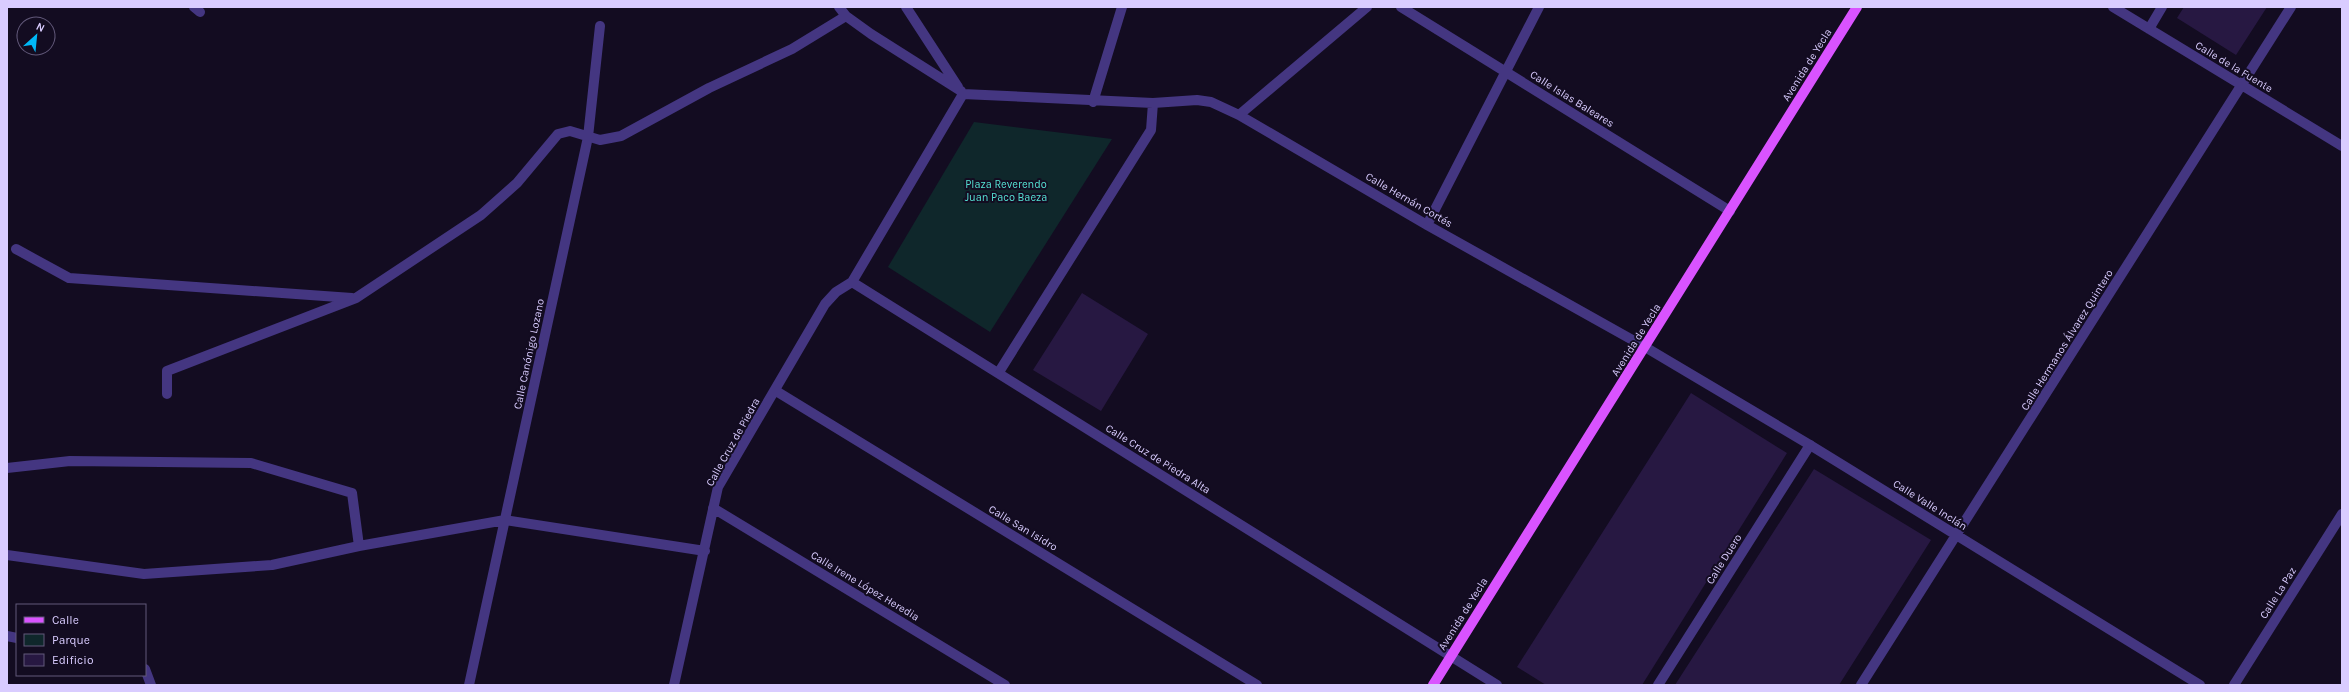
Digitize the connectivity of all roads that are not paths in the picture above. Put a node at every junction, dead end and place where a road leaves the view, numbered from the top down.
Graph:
1 (839, 7) edge
2 (906, 7) edge
3 (1122, 7) edge
4 (1367, 7) edge
5 (1401, 7) edge
6 (1539, 7) edge
7 (1857, 7) edge
8 (2113, 7) edge
9 (2162, 7) edge
10 (2292, 7) edge
11 (846, 16) junction
12 (600, 26) dead end
13 (2149, 29) junction
14 (1506, 73) junction
15 (2242, 86) junction
16 (962, 93) junction
17 (1093, 102) junction
18 (1153, 103) junction
19 (1239, 115) junction
20 (588, 137) junction
21 (2342, 146) edge
22 (1730, 211) junction
23 (1427, 225) junction
24 (16, 249) dead end
25 (852, 282) junction
26 (356, 298) junction
27 (1645, 347) junction
28 (999, 372) junction
29 (776, 391) junction
30 (167, 394) dead end
31 (1810, 445) junction
32 (7, 468) edge
33 (713, 508) junction
34 (2342, 514) edge
35 (505, 520) junction
36 (1957, 535) junction
37 (359, 546) junction
38 (705, 551) junction
39 (7, 556) edge
40 (1451, 657) junction
41 (146, 672) edge
42 (151, 685) edge
43 (469, 685) edge
44 (674, 685) edge
45 (1005, 685) edge
46 (1258, 685) edge
47 (1433, 685) edge
48 (1497, 685) edge
49 (1658, 685) edge
50 (1861, 685) edge
51 (2200, 685) edge
52 (2234, 685) edge

1 - 11 street
2 - 16 street
3 - 17 street
4 - 19 street
5 - 14 street, Calle Islas Baleares
6 - 14 street
7 - 22 main road, Avenida de Yecla
8 - 13 street, Calle de la Fuente
9 - 13 street
10 - 15 street, Calle Hermanos Álvarez Quintero
11 - 16 street
11 - 20 street
12 - 20 street, Calle Canónigo Lozano
13 - 15 street, Calle de la Fuente
14 - 22 street, Calle Islas Baleares
14 - 23 street
15 - 21 street, Calle de la Fuente
15 - 36 street, Calle Hermanos Álvarez Quintero
16 - 17 street
16 - 25 street
17 - 18 street
18 - 19 street, Calle Hernán Cortés
18 - 28 street
19 - 23 street, Calle Hernán Cortés
20 - 26 street
20 - 35 street, Calle Canónigo Lozano
22 - 27 main road, Avenida de Yecla
23 - 27 street, Calle Hernán Cortés
24 - 26 street
25 - 28 street, Calle Cruz de Piedra Alta
25 - 29 street, Calle Cruz de Piedra
26 - 30 street
27 - 31 street, Calle Valle Inclán
27 - 40 main road, Avenida de Yecla
28 - 40 street, Calle Cruz de Piedra Alta
29 - 33 street, Calle Cruz de Piedra
29 - 46 street, Calle San Isidro
31 - 36 street, Calle Valle Inclán
31 - 49 street, Calle Duero
32 - 37 street
33 - 38 street, Calle Cruz de Piedra
33 - 45 street, Calle Irene López Heredia
34 - 52 street, Calle La Paz
35 - 37 street
35 - 38 street
35 - 43 street, Calle Canónigo Lozano
36 - 50 street, Calle Hermanos Álvarez Quintero
36 - 51 street, Calle Valle Inclán
37 - 39 street
38 - 44 street, Calle Cruz de Piedra
40 - 47 main road, Avenida de Yecla
40 - 48 street, Calle Cruz de Piedra Alta
41 - 42 street

